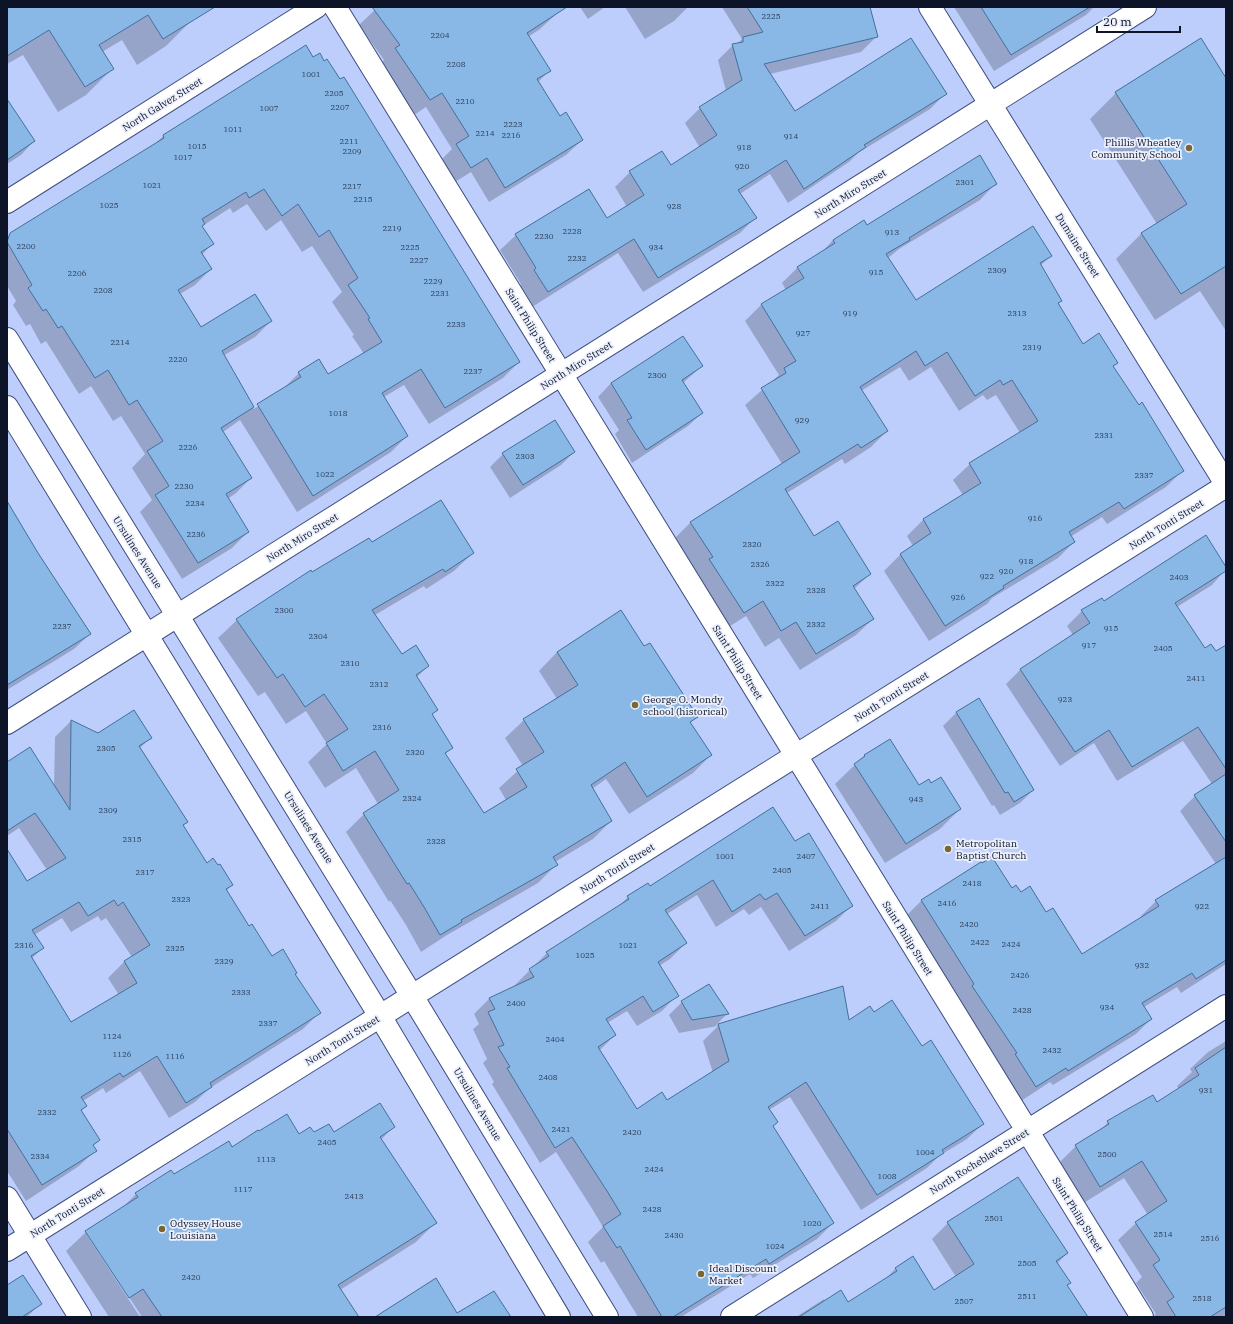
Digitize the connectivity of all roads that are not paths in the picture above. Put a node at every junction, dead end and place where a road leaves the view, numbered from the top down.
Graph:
1 (316, 7) edge
2 (335, 7) edge
3 (930, 7) edge
4 (1145, 7) edge
5 (990, 104) junction
6 (7, 202) edge
7 (7, 340) edge
8 (561, 374) junction
9 (7, 407) edge
10 (1226, 485) edge
11 (178, 615) junction
12 (147, 635) junction
13 (7, 723) edge
14 (796, 756) junction
15 (412, 996) junction
16 (1226, 1006) edge
17 (380, 1016) junction
18 (1027, 1131) junction
19 (7, 1198) edge
20 (30, 1235) junction
21 (7, 1250) edge
22 (80, 1317) edge
23 (559, 1317) edge
24 (608, 1317) edge
25 (732, 1317) edge
26 (1142, 1317) edge

1 - 6 street, North Galvez Street
2 - 8 street, Saint Philip Street
3 - 5 street, Dumaine Street
4 - 5 street, North Miro Street
5 - 8 street, North Miro Street
5 - 10 street, Dumaine Street
7 - 11 street, Ursulines Avenue
8 - 11 street, North Miro Street
8 - 14 street, Saint Philip Street
9 - 12 street
10 - 14 street, North Tonti Street
11 - 12 street, North Miro Street
11 - 15 street, Ursulines Avenue
12 - 13 street, North Miro Street
12 - 17 street
14 - 15 street, North Tonti Street
14 - 18 street, Saint Philip Street
15 - 17 street, North Tonti Street
15 - 24 street, Ursulines Avenue
16 - 18 street, North Rocheblave Street
17 - 20 street, North Tonti Street
17 - 23 street
18 - 25 street, North Rocheblave Street
18 - 26 street, Saint Philip Street
19 - 20 street
20 - 21 street, North Tonti Street
20 - 22 street

